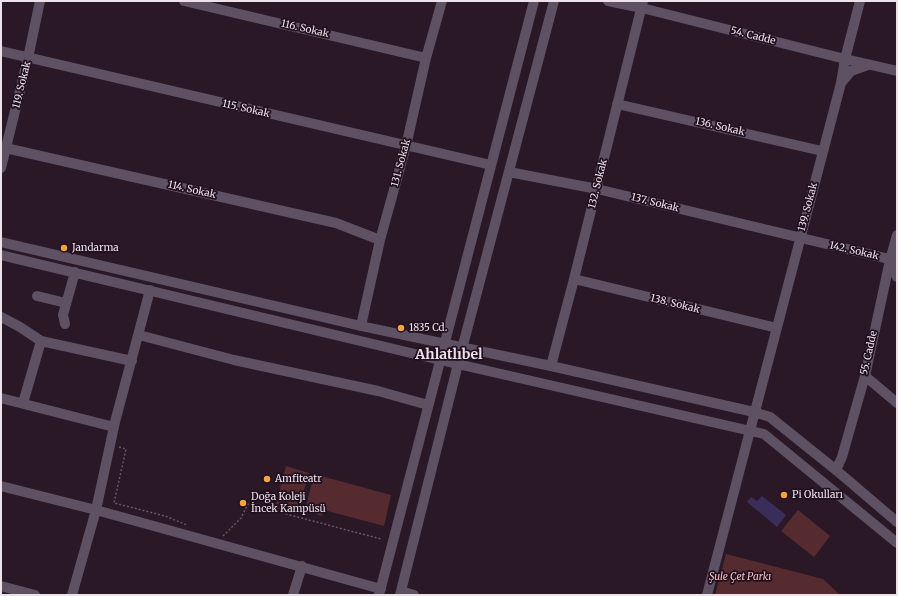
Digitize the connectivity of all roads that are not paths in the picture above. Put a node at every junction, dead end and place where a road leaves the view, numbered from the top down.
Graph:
1 (40, 1) edge
2 (184, 1) edge
3 (442, 1) edge
4 (534, 1) edge
5 (554, 1) edge
6 (608, 1) edge
7 (860, 1) edge
8 (642, 4) edge
9 (1, 52) edge
10 (28, 58) junction
11 (426, 58) junction
12 (845, 59) junction
13 (868, 65) junction
14 (897, 71) edge
15 (841, 83) junction
16 (617, 104) junction
17 (406, 146) junction
18 (4, 147) edge
19 (822, 151) junction
20 (491, 165) junction
21 (1, 168) edge
22 (509, 172) junction
23 (597, 190) junction
24 (897, 235) edge
25 (800, 238) junction
26 (380, 240) junction
27 (1, 242) edge
28 (1, 255) edge
29 (894, 261) edge
30 (75, 272) junction
31 (897, 277) edge
32 (574, 279) junction
33 (150, 290) junction
34 (37, 296) dead end
35 (66, 303) junction
36 (1, 317) edge
37 (65, 324) dead end
38 (361, 326) junction
39 (777, 328) junction
40 (139, 335) junction
41 (41, 341) junction
42 (444, 344) junction
43 (463, 348) junction
44 (440, 360) junction
45 (132, 361) junction
46 (458, 364) junction
47 (551, 366) junction
48 (865, 376) junction
49 (1, 398) edge
50 (23, 403) junction
51 (897, 403) edge
52 (428, 406) junction
53 (754, 412) junction
54 (114, 427) junction
55 (750, 431) junction
56 (836, 470) junction
57 (1, 486) edge
58 (96, 510) junction
59 (897, 522) edge
60 (897, 543) edge
61 (302, 566) junction
62 (1, 586) edge
63 (380, 592) edge
64 (400, 593) edge
65 (35, 595) edge
66 (72, 595) edge
67 (293, 595) edge
68 (414, 595) edge
69 (707, 595) edge

1 - 10 street, 119. Sokak
2 - 11 street, 116. Sokak
3 - 11 street, 131. Sokak
4 - 20 street
5 - 22 street
6 - 8 street, 54. Cadde
7 - 12 street, 139. Sokak
8 - 12 street, 54. Cadde
8 - 16 street, 132. Sokak
9 - 10 street, 115. Sokak
10 - 17 street, 115. Sokak
10 - 18 street, 119. Sokak
11 - 17 street, 131. Sokak
12 - 13 street, 54. Cadde
12 - 15 street, 139. Sokak
13 - 14 street, 54. Cadde
13 - 15 street
15 - 19 street, 139. Sokak
16 - 19 street, 136. Sokak
16 - 23 street, 132. Sokak
17 - 20 street, 115. Sokak
17 - 26 street, 131. Sokak
18 - 21 street, 119. Sokak
18 - 26 street, 114. Sokak
19 - 25 street, 139. Sokak
20 - 42 street
22 - 23 street, 137. Sokak
22 - 43 street
23 - 25 street, 137. Sokak
23 - 32 street, 132. Sokak
24 - 29 street, 55. Cadde
25 - 29 street, 142. Sokak
25 - 39 street, 139. Sokak
26 - 38 street, 131. Sokak
27 - 38 street
28 - 30 street
29 - 31 street, 142. Sokak
29 - 48 street, 55. Cadde
30 - 33 street
30 - 35 street
32 - 39 street, 138. Sokak
32 - 47 street, 132. Sokak
33 - 40 street
33 - 44 street
34 - 35 street
35 - 37 street
36 - 41 street
38 - 42 street
39 - 53 street, 139. Sokak
40 - 45 street
40 - 52 street
41 - 45 street
41 - 50 street
42 - 43 street
42 - 44 street
43 - 46 street
43 - 47 street
44 - 46 street
44 - 52 street
45 - 54 street
46 - 55 street
46 - 64 street
47 - 53 street
48 - 51 street
48 - 56 street, 55. Cadde
49 - 50 street
50 - 54 street
52 - 63 street
53 - 55 street, 139. Sokak
53 - 56 street
54 - 58 street
55 - 60 street
55 - 69 street, 139. Sokak
56 - 59 street
57 - 58 street
58 - 61 street
58 - 66 street
61 - 63 street
61 - 67 street
62 - 65 street
64 - 68 street

